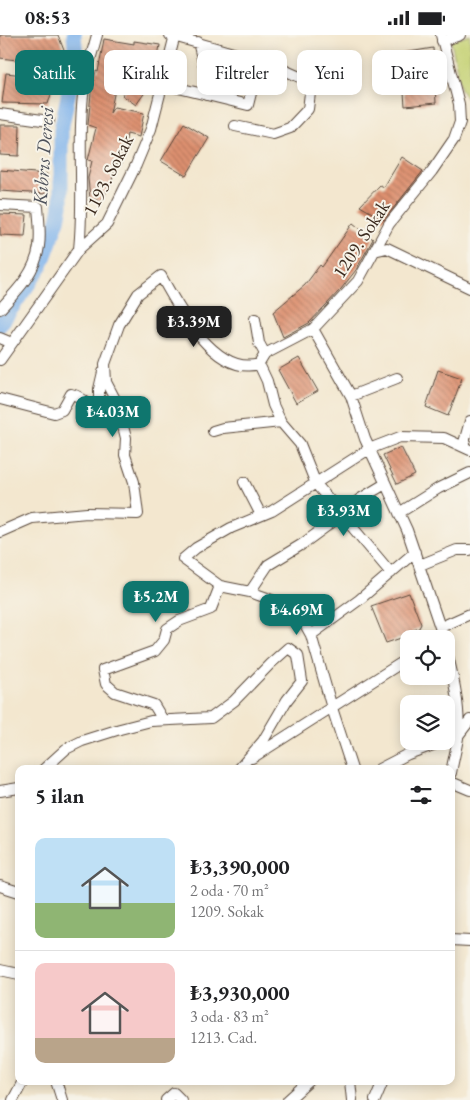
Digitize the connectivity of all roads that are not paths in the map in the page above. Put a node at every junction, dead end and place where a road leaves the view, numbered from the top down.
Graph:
1 (97, 35) edge
2 (170, 35) edge
3 (174, 35) edge
4 (460, 35) edge
5 (442, 38) edge
6 (198, 42) junction
7 (170, 50) edge
8 (200, 50) edge
9 (224, 50) edge
10 (287, 72) edge
11 (159, 95) edge
12 (206, 95) edge
13 (250, 95) edge
14 (459, 104) junction
15 (470, 108) edge
16 (0, 115) edge
17 (49, 121) dead end
18 (235, 126) dead end
19 (0, 205) edge
20 (79, 249) junction
21 (374, 251) junction
22 (470, 288) edge
23 (0, 309) edge
24 (255, 319) dead end
25 (313, 329) junction
26 (0, 338) edge
27 (12, 343) junction
28 (264, 355) junction
29 (0, 360) edge
30 (105, 364) junction
31 (259, 364) junction
32 (397, 378) dead end
33 (350, 396) junction
34 (0, 399) edge
35 (470, 421) edge
36 (281, 423) junction
37 (213, 431) dead end
38 (466, 448) edge
39 (369, 449) junction
40 (470, 473) edge
41 (244, 482) dead end
42 (316, 484) junction
43 (385, 484) junction
44 (399, 513) junction
45 (261, 515) junction
46 (342, 515) junction
47 (0, 532) edge
48 (470, 550) edge
49 (415, 552) junction
50 (420, 565) junction
51 (391, 573) junction
52 (220, 586) junction
53 (250, 592) junction
54 (470, 614) edge
55 (440, 630) edge
56 (449, 630) edge
57 (311, 635) junction
58 (400, 664) edge
59 (454, 685) edge
60 (332, 708) junction
61 (163, 720) junction
62 (470, 720) edge
63 (458, 736) junction
64 (455, 737) edge
65 (419, 750) edge
66 (48, 765) edge
67 (242, 765) edge
68 (351, 765) edge
69 (387, 765) edge
70 (453, 765) edge
71 (455, 784) edge
72 (15, 789) edge
73 (470, 790) edge
74 (0, 791) edge
75 (0, 886) edge
76 (15, 891) edge
77 (455, 940) edge
78 (470, 941) edge
79 (0, 970) edge
80 (15, 973) edge
81 (21, 1085) edge
82 (57, 1085) edge
83 (305, 1085) edge
84 (350, 1085) edge
85 (381, 1085) edge
86 (13, 1100) edge
87 (62, 1100) edge
88 (166, 1100) edge
89 (181, 1100) edge
90 (288, 1100) edge
91 (352, 1100) edge
92 (375, 1100) edge

1 - 20 street
2 - 3 street
3 - 6 street
3 - 7 street, 1193. Sokak
4 - 5 street
5 - 14 street, 1209. Sokak
6 - 8 street
6 - 9 street
10 - 18 street
11 - 20 street, 1193. Sokak
12 - 13 street
14 - 15 street
14 - 21 street, 1209. Sokak
16 - 17 street
19 - 23 street
20 - 27 street, 1193. Sokak
21 - 22 street
21 - 25 street, 1209. Sokak
24 - 28 street
25 - 28 street, 1209. Sokak
25 - 33 street
26 - 27 street
27 - 29 street, 1193. Sokak
28 - 31 street
30 - 31 street
30 - 34 street
30 - 47 street
31 - 36 street
32 - 33 street
33 - 39 street
35 - 38 street
36 - 37 street
36 - 42 street
38 - 39 street
39 - 42 street
39 - 43 street
40 - 44 street
41 - 45 street
42 - 45 street
42 - 46 street
43 - 44 street
43 - 46 street
44 - 49 street
45 - 52 street
46 - 51 street
46 - 53 street
48 - 50 street
49 - 50 street
49 - 51 street
50 - 55 street
51 - 57 street
52 - 53 street
52 - 61 street
53 - 57 street
54 - 56 street
57 - 60 street
58 - 60 street
59 - 63 street
60 - 67 street
60 - 68 street
61 - 66 street
61 - 67 street
62 - 63 street
63 - 64 street
63 - 70 street
65 - 69 street
71 - 73 street
72 - 74 street
75 - 76 street
77 - 78 street
79 - 80 street
81 - 86 street
82 - 87 street
83 - 90 street
84 - 91 street
85 - 92 street
88 - 89 street

